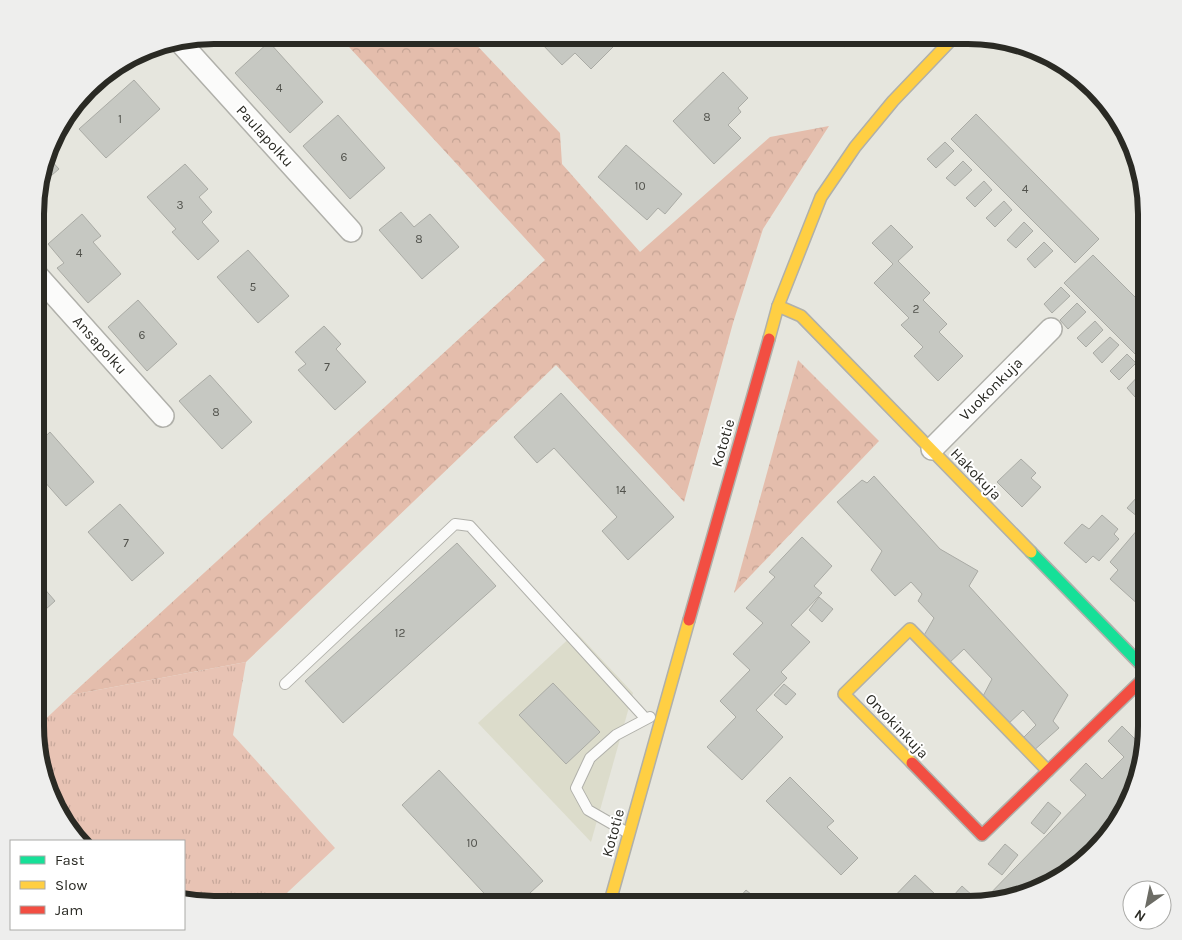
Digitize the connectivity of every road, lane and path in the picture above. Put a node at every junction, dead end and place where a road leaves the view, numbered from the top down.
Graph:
1 (948, 44) edge
2 (184, 47) edge
3 (351, 231) dead end
4 (44, 283) edge
5 (778, 306) junction
6 (1051, 328) dead end
7 (164, 416) dead end
8 (932, 449) junction
9 (1138, 664) edge
10 (1138, 682) edge
11 (285, 684) dead end
12 (661, 715) junction
13 (645, 718) junction
14 (1048, 771) junction
15 (629, 833) junction
16 (612, 896) edge

1 - 5 street, Kototie
2 - 3 street, Paulapolku
4 - 7 street, Ansapolku
5 - 8 street, Hakokuja
5 - 12 street, Kototie
6 - 8 street, Vuokonkuja
8 - 9 street, Hakokuja
10 - 14 street, Orvokinkuja
11 - 13 lane
12 - 13 lane
12 - 15 street, Kototie
13 - 15 lane
14 - 14 street, Orvokinkuja
15 - 16 street, Kototie

